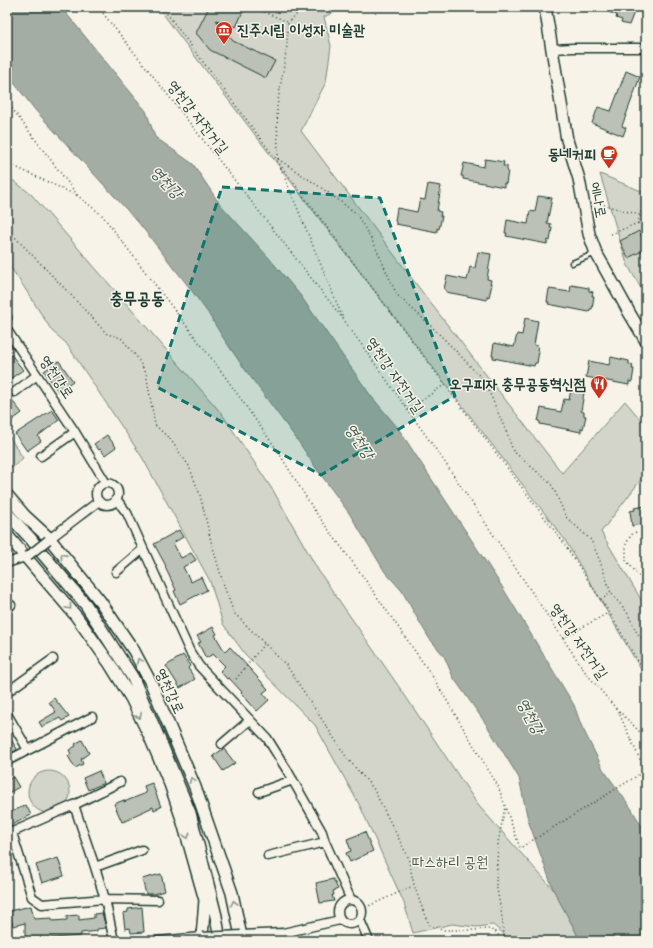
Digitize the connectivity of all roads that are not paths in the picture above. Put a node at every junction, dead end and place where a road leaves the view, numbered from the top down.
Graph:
1 (545, 7) edge
2 (646, 48) edge
3 (553, 49) junction
4 (596, 253) junction
5 (572, 263) dead end
6 (7, 330) edge
7 (646, 341) edge
8 (37, 375) junction
9 (15, 392) dead end
10 (75, 432) junction
11 (41, 456) dead end
12 (106, 483) junction
13 (7, 495) edge
14 (116, 499) junction
15 (99, 501) junction
16 (7, 513) edge
17 (7, 535) edge
18 (48, 539) junction
19 (143, 549) junction
20 (27, 556) junction
21 (7, 563) edge
22 (116, 572) dead end
23 (53, 659) dead end
24 (7, 692) edge
25 (7, 714) edge
26 (92, 717) dead end
27 (250, 720) junction
28 (222, 744) dead end
29 (28, 750) junction
30 (7, 761) edge
31 (293, 780) junction
32 (120, 782) dead end
33 (259, 792) dead end
34 (74, 805) junction
35 (10, 834) edge
36 (325, 842) junction
37 (142, 850) dead end
38 (268, 856) dead end
39 (95, 867) junction
40 (105, 899) junction
41 (158, 900) dead end
42 (351, 900) junction
43 (340, 920) junction
44 (360, 920) junction
45 (283, 937) edge
46 (242, 938) edge
47 (202, 939) edge
48 (114, 941) edge
49 (158, 941) edge
50 (220, 941) edge
51 (369, 941) edge

1 - 3 street, 에나로
2 - 3 street
3 - 4 street, 에나로
4 - 5 lane
4 - 7 street, 에나로
6 - 8 street, 영천강로
8 - 9 street
8 - 10 street, 영천강로
10 - 11 street
10 - 12 street, 영천강로
12 - 14 street, 영천강로
12 - 15 street
13 - 18 street, 영천강로
14 - 15 street
14 - 19 street, 영천강로
15 - 18 street
16 - 50 street, 영천강로
17 - 20 street
18 - 20 street, bridge
46 -> 18 street, 영천강로
19 - 22 street
19 - 27 street, 영천강로
20 - 21 street
20 -> 47 street
23 - 24 street
25 - 29 street
26 - 29 street
27 - 28 street
27 - 31 street, 영천강로
29 - 30 street
31 - 33 street
31 - 36 street, 영천강로
32 - 34 street
34 - 35 street
34 - 39 street
35 - 40 street
36 - 38 street
36 - 42 street, 영천강로
37 - 39 street
39 - 40 street
40 - 41 street
40 - 48 street
42 - 43 street
42 - 44 street
43 - 44 street
43 - 45 street
44 - 51 street
45 - 46 street
46 - 47 street, bridge
47 - 49 street

